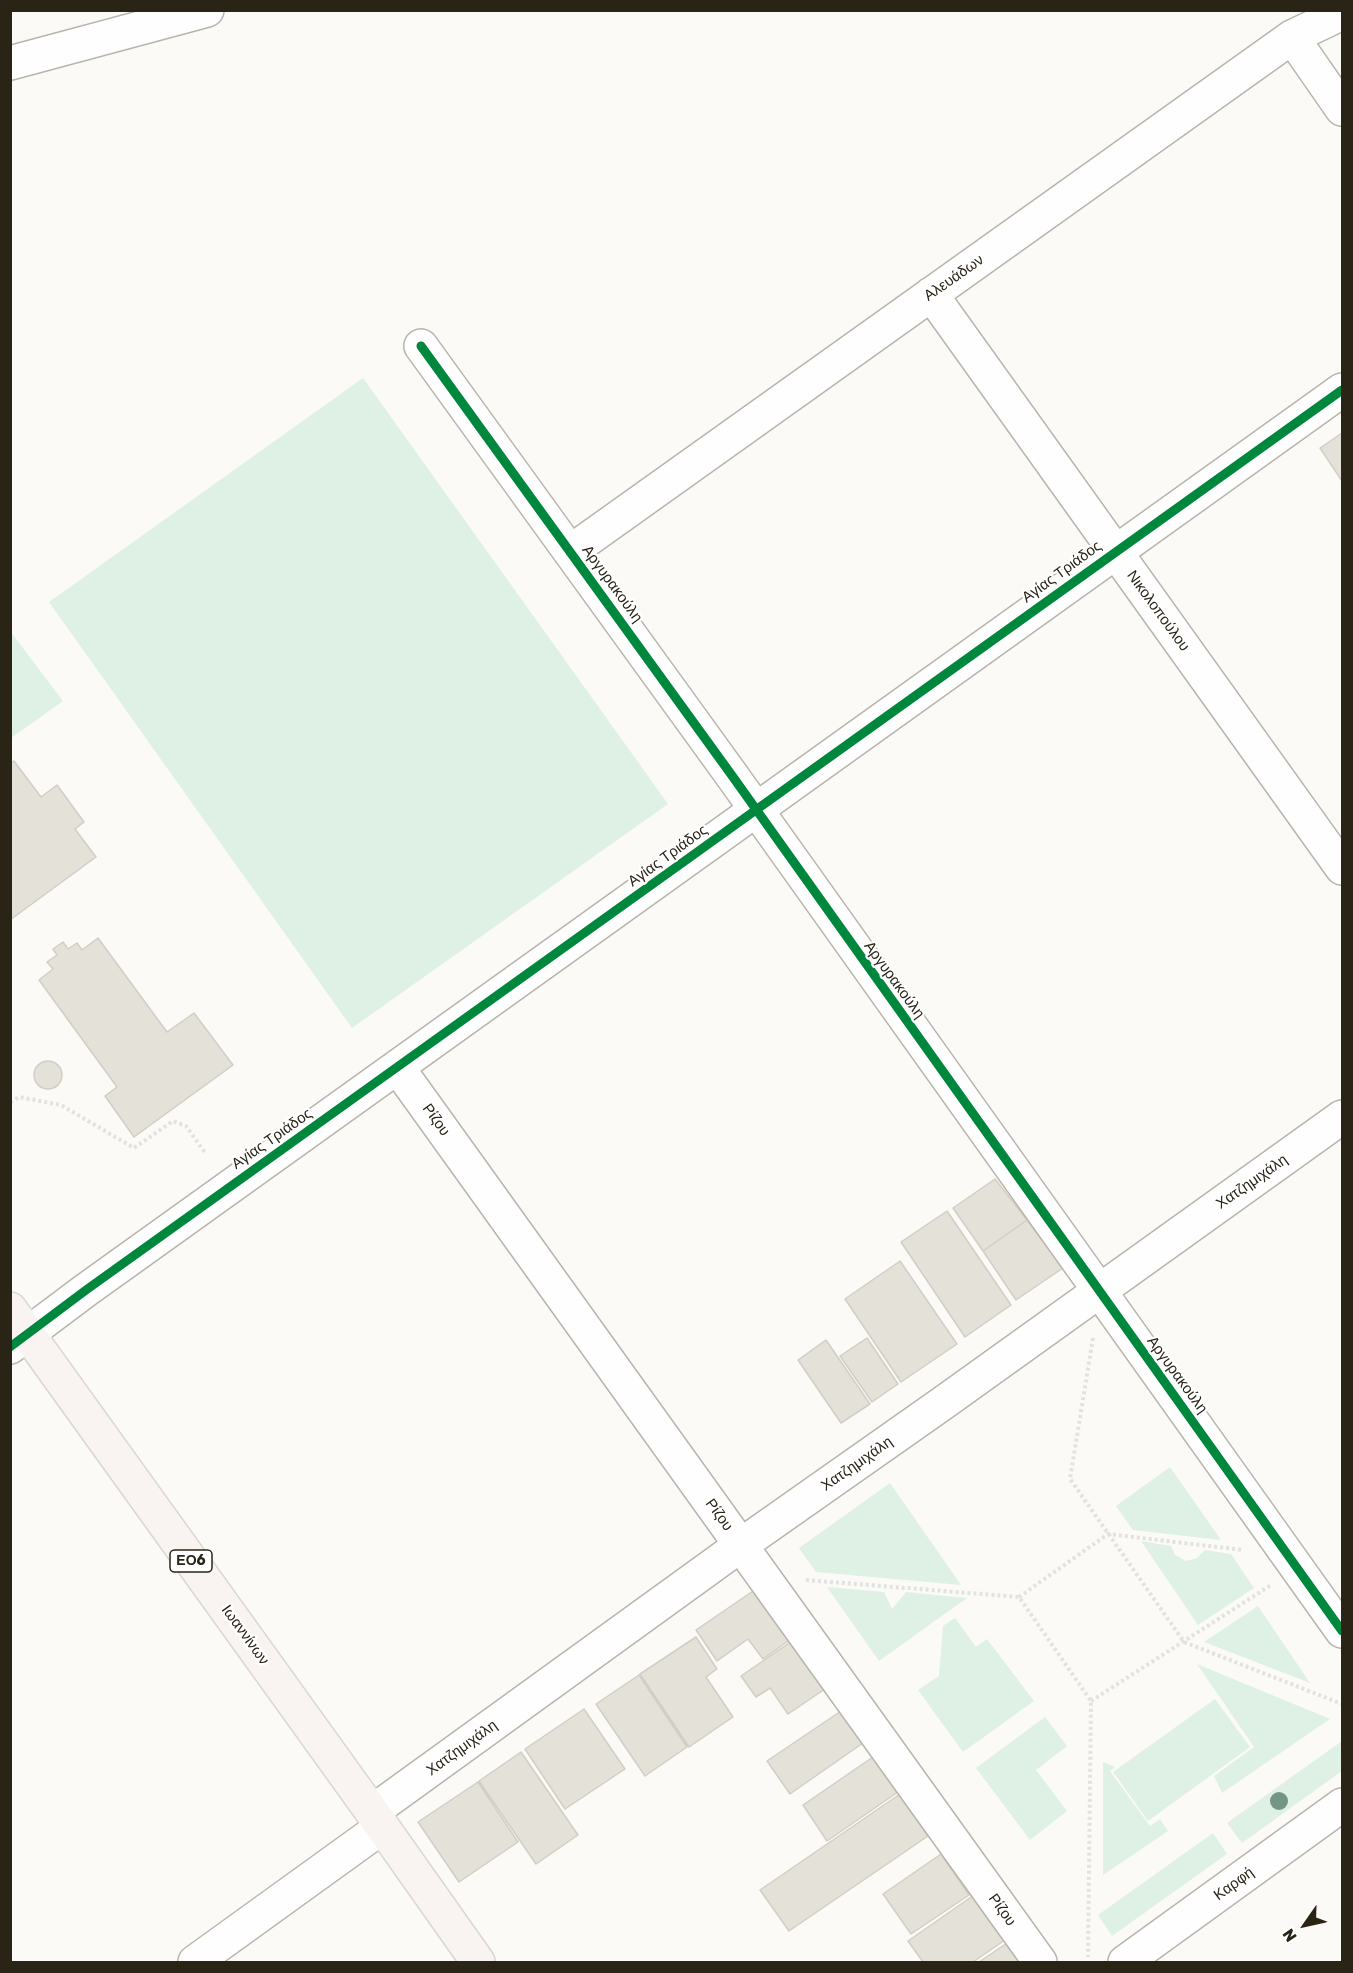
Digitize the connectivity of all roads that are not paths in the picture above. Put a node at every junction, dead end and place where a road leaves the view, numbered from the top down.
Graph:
1 (207, 10) edge
2 (1342, 13) edge
3 (1292, 38) junction
4 (10, 63) edge
5 (1342, 109) edge
6 (931, 294) junction
7 (421, 346) dead end
8 (1342, 390) edge
9 (570, 552) junction
10 (1116, 552) junction
11 (756, 812) junction
12 (1342, 868) edge
13 (399, 1068) junction
14 (1342, 1117) edge
15 (1098, 1291) junction
16 (16, 1330) edge
17 (741, 1545) junction
18 (1342, 1631) edge
19 (1342, 1805) edge
20 (377, 1820) junction
21 (195, 1962) edge
22 (478, 1962) edge
23 (1040, 1962) edge
24 (1125, 1962) edge

1 - 4 street
2 - 3 street, Αλευάδων
3 - 5 street
3 - 6 street, Αλευάδων
6 - 9 street, Αλευάδων
6 - 10 street, Νικολοπούλου
7 - 9 street, Αργυρακούλη
8 - 10 street, Αγίας Τριάδος
9 - 11 street, Αργυρακούλη
10 - 11 street, Αγίας Τριάδος
10 - 12 street, Νικολοπούλου
11 - 13 street, Αγίας Τριάδος
11 - 15 street, Αργυρακούλη
13 - 16 street, Αγίας Τριάδος
13 - 17 street, Ρίζου
14 - 15 street, Χατζημιχάλη
15 - 17 street, Χατζημιχάλη
15 - 18 street, Αργυρακούλη
16 - 20 main road, Ιωαννίνων / ΕΟ6
17 - 20 street, Χατζημιχάλη
17 - 23 street, Ρίζου
19 - 24 street, Καρφή
20 - 21 street, Χατζημιχάλη
20 - 22 main road, Ιωαννίνων / ΕΟ6

